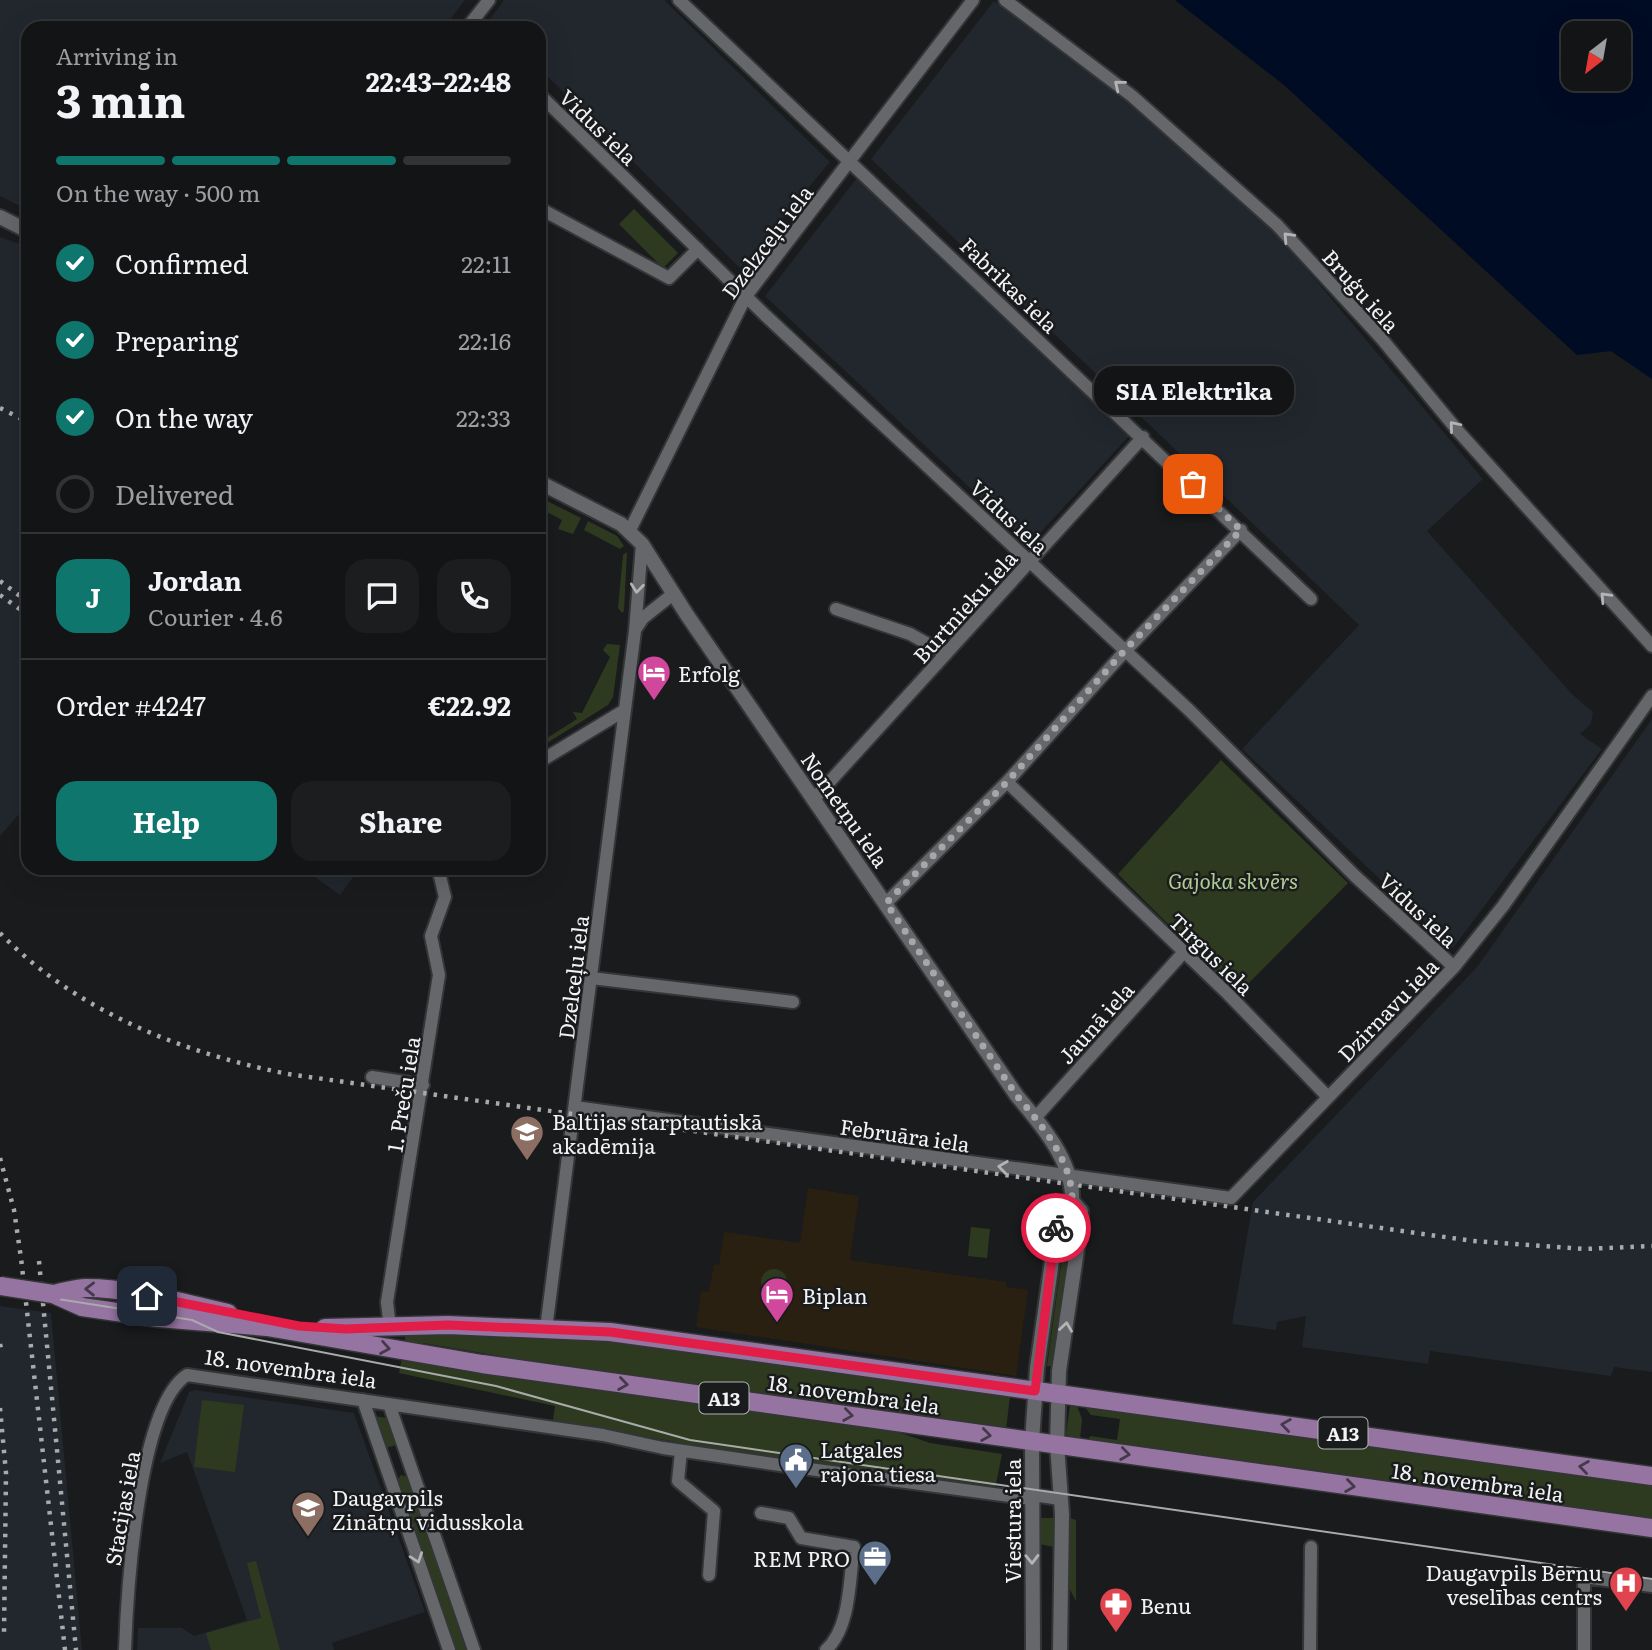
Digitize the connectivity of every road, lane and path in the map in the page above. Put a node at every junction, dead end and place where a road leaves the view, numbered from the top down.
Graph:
1 (489, 0) edge
2 (680, 0) edge
3 (973, 0) edge
4 (1005, 0) edge
5 (473, 21) edge
6 (546, 101) edge
7 (850, 162) junction
8 (546, 212) edge
9 (0, 217) edge
10 (21, 228) edge
11 (698, 249) junction
12 (746, 296) junction
13 (1143, 437) junction
14 (546, 486) edge
15 (630, 530) junction
16 (1241, 530) junction
17 (642, 544) junction
18 (1031, 561) junction
19 (673, 594) junction
20 (1311, 599) dead end
21 (836, 608) dead end
22 (635, 631) junction
23 (1652, 646) edge
24 (1125, 650) junction
25 (946, 654) junction
26 (1652, 696) edge
27 (625, 710) junction
28 (546, 758) edge
29 (1007, 782) junction
30 (813, 800) junction
31 (440, 875) edge
32 (886, 903) junction
33 (1183, 953) junction
34 (1454, 967) junction
35 (591, 978) junction
36 (793, 1002) dead end
37 (372, 1077) dead end
38 (423, 1085) junction
39 (1328, 1097) junction
40 (575, 1107) junction
41 (1035, 1118) junction
42 (1070, 1176) junction
43 (1231, 1198) joint
44 (1072, 1202) junction
45 (0, 1286) edge
46 (53, 1294) junction
47 (390, 1328) junction
48 (546, 1329) junction
49 (180, 1379) joint
50 (1035, 1391) junction
51 (1058, 1395) junction
52 (363, 1401) junction
53 (389, 1404) junction
54 (1032, 1441) junction
55 (1058, 1445) junction
56 (681, 1451) junction
57 (410, 1465) junction
58 (388, 1473) junction
59 (1652, 1476) edge
60 (1031, 1499) junction
61 (1060, 1499) junction
62 (761, 1513) dead end
63 (1652, 1528) edge
64 (1311, 1547) dead end
65 (709, 1575) dead end
66 (1652, 1586) edge
67 (125, 1650) edge
68 (449, 1650) edge
69 (474, 1650) edge
70 (827, 1650) edge
71 (1033, 1650) edge
72 (1060, 1650) edge
73 (1310, 1650) edge
74 (1584, 1650) edge

1 - 5 street
2 - 7 street, Fabrikas iela
3 - 7 street, Dzelzceļu iela
23 -> 4 street, Bruģu iela
6 - 11 street, Vidus iela
7 - 12 street, Dzelzceļu iela
7 - 13 street, Fabrikas iela
8 - 11 street
9 - 10 street
11 - 12 street, Vidus iela
12 - 15 street, Dzelzceļu iela
12 - 18 street, Vidus iela
13 - 16 street, Fabrikas iela
13 - 18 street, Burtnieku iela
14 - 15 street, Nometņu iela
15 - 17 street, Nometņu iela
16 - 20 street, Fabrikas iela
16 - 24 street
17 - 19 street, Nometņu iela
17 -> 22 street, Dzelceļu iela
18 - 24 street, Vidus iela
18 - 25 street, Burtnieku iela
19 - 22 street
19 - 30 street, Nometņu iela
21 - 25 street
22 - 27 street, Dzelceļu iela
24 - 29 street
24 - 34 street, Vidus iela
25 - 30 street, Burtnieku iela
26 - 34 street, Dzirnavu iela
27 - 28 street
27 - 35 street, Dzelceļu iela
29 - 32 street
29 - 33 street, Tirgus iela
30 - 32 street, Nometņu iela
31 - 38 street, 1. Preču iela
32 - 41 street, Nometņu iela
33 - 39 street, Tirgus iela
33 - 41 street, Jaunā iela
34 - 39 street, Dzirnavu iela
35 - 36 street
35 - 40 street, Dzelceļu iela
37 - 38 street
38 - 47 street, 1. Preču iela
39 - 43 street, Dzirnavu iela
42 -> 40 street, Februāra iela
40 - 48 street, Dzelceļu iela
41 - 42 street, Nometņu iela
42 - 43 street, Februāra iela
42 - 44 street, Nometņu iela
44 - 50 street
51 -> 44 street, Nometņu iela
45 - 46 main road, 18. novembra iela / A13, bridge
47 -> 46 main road, 18. novembra iela / A13
46 -> 54 main road, 18. novembra iela / A13
47 - 48 main road, 18. novembra iela / A13
48 - 50 main road, 18. novembra iela / A13
49 - 52 street, 18. novembra iela
49 - 67 street, Stacijas iela
50 - 51 main road, 18. novembra iela / A13
50 - 54 street, Viestura iela
51 - 55 street
59 -> 51 main road, 18. novembra iela / A13
52 - 53 street, 18. novembra iela
52 - 58 street
53 - 56 street, 18. novembra iela
53 - 57 street
54 - 55 main road, 18. novembra iela / A13
54 - 60 street, Viestura iela
55 - 61 street
55 -> 63 main road, 18. novembra iela / A13
56 - 60 street, 18. novembra iela
56 - 65 street
57 - 58 street
57 - 69 street
58 -> 68 street
60 - 61 street, 18. novembra iela
60 -> 71 street, Viestura iela
61 - 72 street
62 - 70 street
64 - 73 street
66 - 74 street

